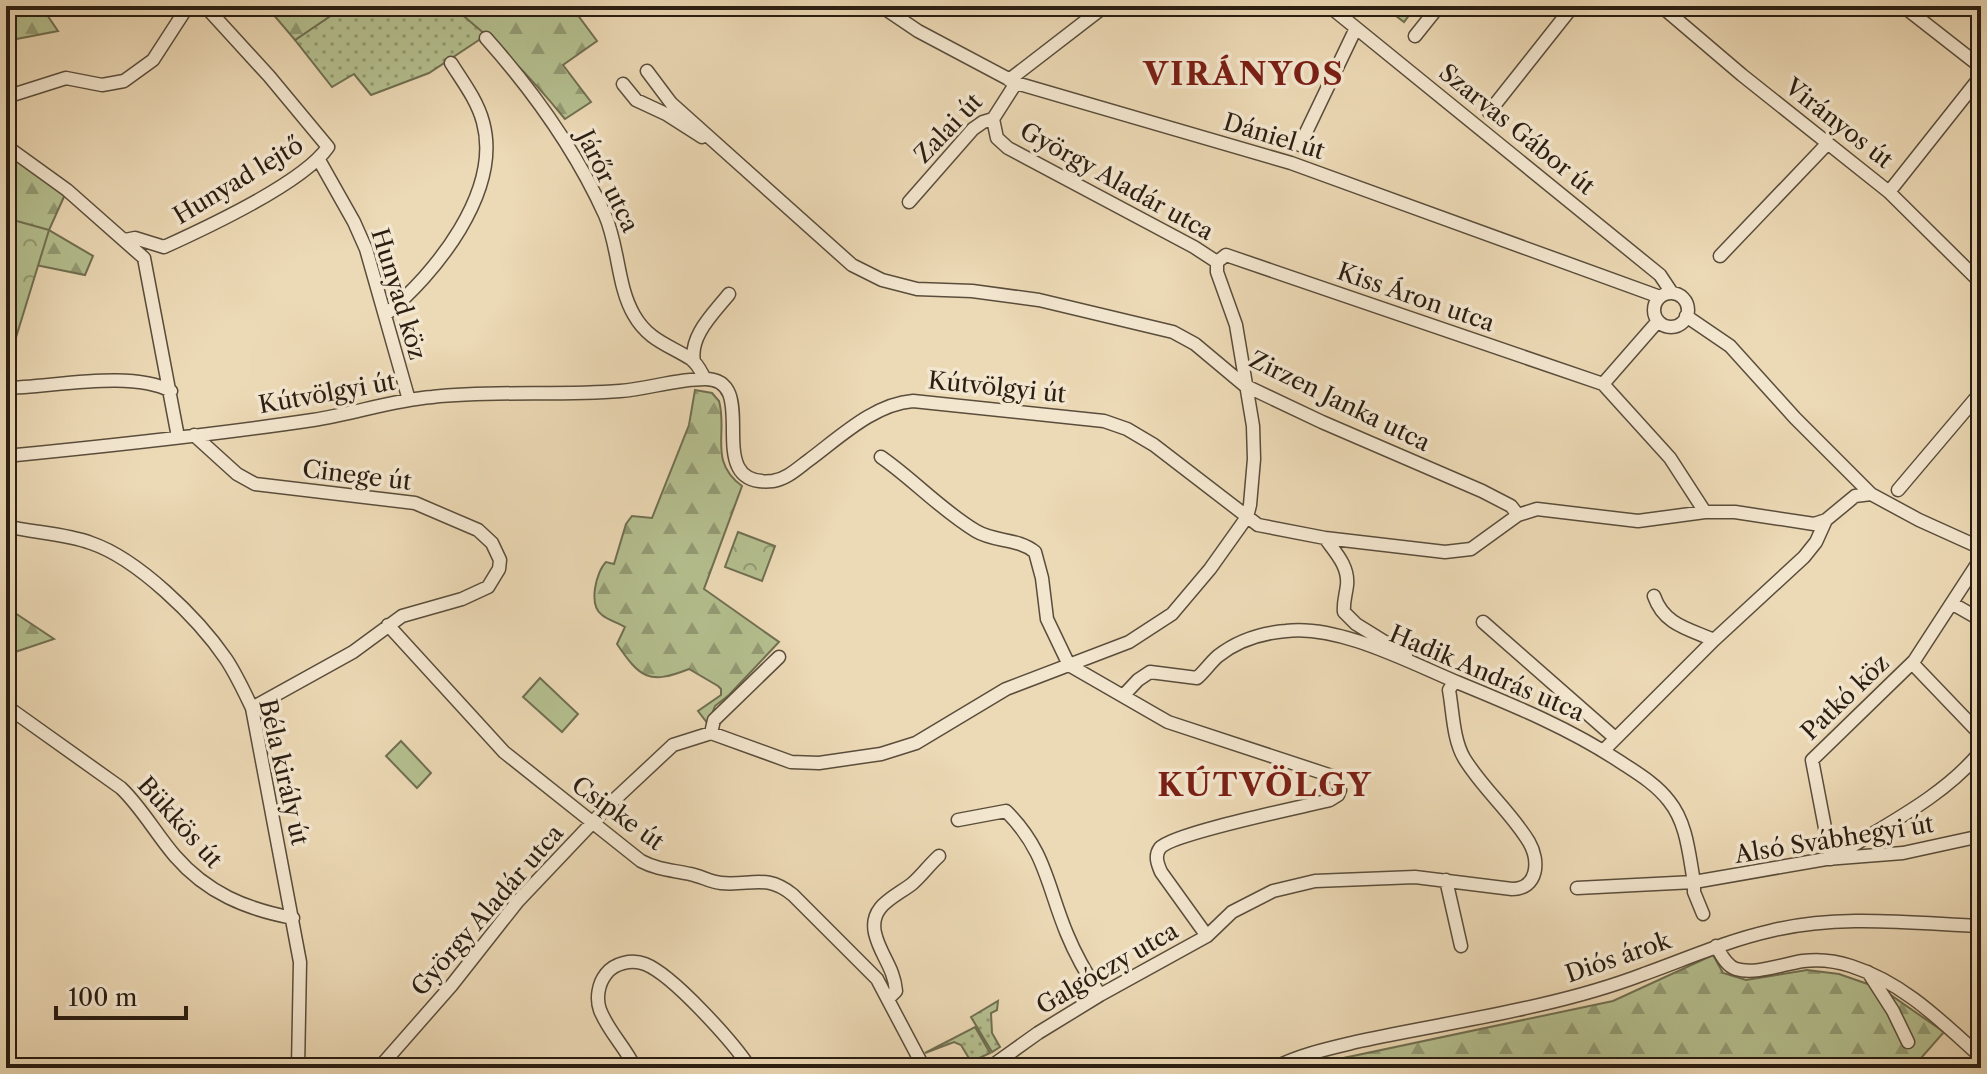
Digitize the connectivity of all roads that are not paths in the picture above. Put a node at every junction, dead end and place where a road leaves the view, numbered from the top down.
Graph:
1 (188, 6) edge
2 (205, 6) edge
3 (881, 6) edge
4 (1105, 6) edge
5 (1329, 6) edge
6 (1439, 6) edge
7 (1573, 6) edge
8 (1661, 6) edge
9 (1903, 6) edge
10 (1356, 28) junction
11 (1415, 36) dead end
12 (486, 38) dead end
13 (451, 63) dead end
14 (1981, 67) edge
15 (647, 71) dead end
16 (1981, 76) edge
17 (1012, 81) junction
18 (623, 84) dead end
19 (6, 97) edge
20 (1489, 112) dead end
21 (993, 119) junction
22 (1828, 143) junction
23 (1300, 145) dead end
24 (6, 146) edge
25 (719, 146) junction
26 (319, 160) junction
27 (1889, 192) junction
28 (909, 202) dead end
29 (125, 240) junction
30 (1720, 256) dead end
31 (1217, 262) junction
32 (1981, 283) edge
33 (729, 294) dead end
34 (1666, 295) junction
35 (385, 315) junction
36 (1686, 316) junction
37 (1658, 321) junction
38 (694, 362) junction
39 (705, 379) junction
40 (1603, 384) junction
41 (1244, 385) junction
42 (6, 388) edge
43 (171, 391) junction
44 (1981, 392) edge
45 (409, 400) junction
46 (194, 435) junction
47 (178, 437) junction
48 (6, 456) edge
49 (881, 457) dead end
50 (1898, 490) dead end
51 (1871, 494) junction
52 (1705, 512) junction
53 (1518, 515) junction
54 (1247, 517) junction
55 (1826, 520) junction
56 (6, 526) edge
57 (1325, 538) junction
58 (1981, 548) edge
59 (1981, 558) edge
60 (1654, 596) dead end
61 (1953, 604) junction
62 (1981, 620) edge
63 (1483, 622) dead end
64 (388, 625) junction
65 (1714, 640) junction
66 (779, 657) dead end
67 (1411, 660) junction
68 (1912, 663) junction
69 (1069, 665) junction
70 (1458, 683) junction
71 (1123, 696) junction
72 (6, 706) edge
73 (252, 708) junction
74 (711, 733) junction
75 (1981, 735) edge
76 (1614, 737) junction
77 (1604, 750) junction
78 (1981, 751) edge
79 (958, 820) dead end
80 (592, 823) junction
81 (1981, 836) edge
82 (939, 856) dead end
83 (1831, 859) junction
84 (1693, 877) junction
85 (1446, 880) junction
86 (1577, 888) dead end
87 (1703, 914) dead end
88 (293, 918) junction
89 (1981, 926) edge
90 (1207, 936) junction
91 (1461, 946) dead end
92 (1716, 946) junction
93 (1868, 972) junction
94 (1100, 995) junction
95 (888, 999) junction
96 (1908, 1042) dead end
97 (1981, 1057) edge
98 (992, 1065) edge
99 (298, 1068) edge
100 (379, 1068) edge
101 (635, 1068) edge
102 (750, 1068) edge
103 (924, 1068) edge
104 (1274, 1068) edge

1 - 19 street
2 - 26 street, Hunyad lejtő
3 - 17 street, Dániel út
4 - 17 street, Zalai út
5 - 10 street, Szarvas Gábor út
6 - 11 street
7 - 20 street
8 - 22 street, Virányos út
9 - 14 street
10 - 23 street
10 - 34 street, Szarvas Gábor út
12 - 38 street, Járőr utca
13 - 35 street
15 - 25 street, Zirzen Janka utca
16 - 27 street
17 - 21 street, Zalai út
17 - 34 street, Dániel út
18 - 25 street, Zirzen Janka utca
21 - 28 street, Zalai út
21 - 31 street, György Aladár utca
22 - 27 street, Virányos út
22 - 30 street
24 - 29 street, Hunyad lejtő
25 - 41 street, Zirzen Janka utca
26 - 29 street, Hunyad lejtő
26 - 35 street, Hunyad köz
27 - 32 street, Virányos út
29 - 43 street, Hunyad lejtő
31 - 40 street, Kiss Áron utca
31 - 41 street, György Aladár utca
33 - 38 street
34 - 36 street
34 - 37 street
35 - 45 street, Hunyad köz
36 - 37 street
36 - 51 street
37 - 40 street
38 - 39 street, Járőr utca
39 - 45 street, Kútvölgyi út
39 - 54 street, Kútvölgyi út
40 - 52 street
41 - 53 street, Zirzen Janka utca
41 - 54 street, György Aladár utca
42 - 43 street
43 - 47 street, Hunyad lejtő
44 - 50 street
45 - 46 street, Kútvölgyi út
46 - 47 street, Kútvölgyi út
46 - 64 street, Cinege út
47 - 48 street, Kútvölgyi út
49 - 69 street
51 - 55 street
51 - 58 street
52 - 53 street
52 - 55 street
53 - 57 street, Kútvölgyi út
54 - 57 street, Kútvölgyi út
54 - 69 street, György Aladár utca
55 - 65 street
56 - 73 street, Béla király út
57 - 67 street
59 - 61 street
60 - 65 street
61 - 62 street
61 - 68 street
63 - 76 street
64 - 73 street, Cinege út
64 - 80 street, Csipke út
65 - 76 street
66 - 74 street
67 - 70 street, Hadik András utca
67 - 71 street, Hadik András utca
68 - 75 street
68 - 83 street, Patkó köz
69 - 71 street, Galgóczy utca
69 - 74 street, György Aladár utca
70 - 77 street, Hadik András utca
70 - 85 street
71 - 90 street, Galgóczy utca
72 - 88 street, Bükkös út
73 - 88 street, Béla király út
74 - 80 street, György Aladár utca
76 - 77 street
77 - 84 street, Hadik András utca
78 - 83 street
79 - 94 street
80 - 95 street, Csipke út
80 - 100 street, György Aladár utca
81 - 83 street, Alsó Svábhegyi út
82 - 95 street
83 - 84 street, Alsó Svábhegyi út
84 - 86 street, Alsó Svábhegyi út
84 - 87 street, Hadik András utca
85 - 90 street
85 - 91 street
88 - 99 street, Béla király út
89 - 92 street, Diós árok
90 - 94 street, Galgóczy utca
92 - 93 street
92 - 104 street, Diós árok
93 - 96 street
93 - 97 street
94 - 98 street, Galgóczy utca
95 - 103 street, Csipke út
101 - 102 street

